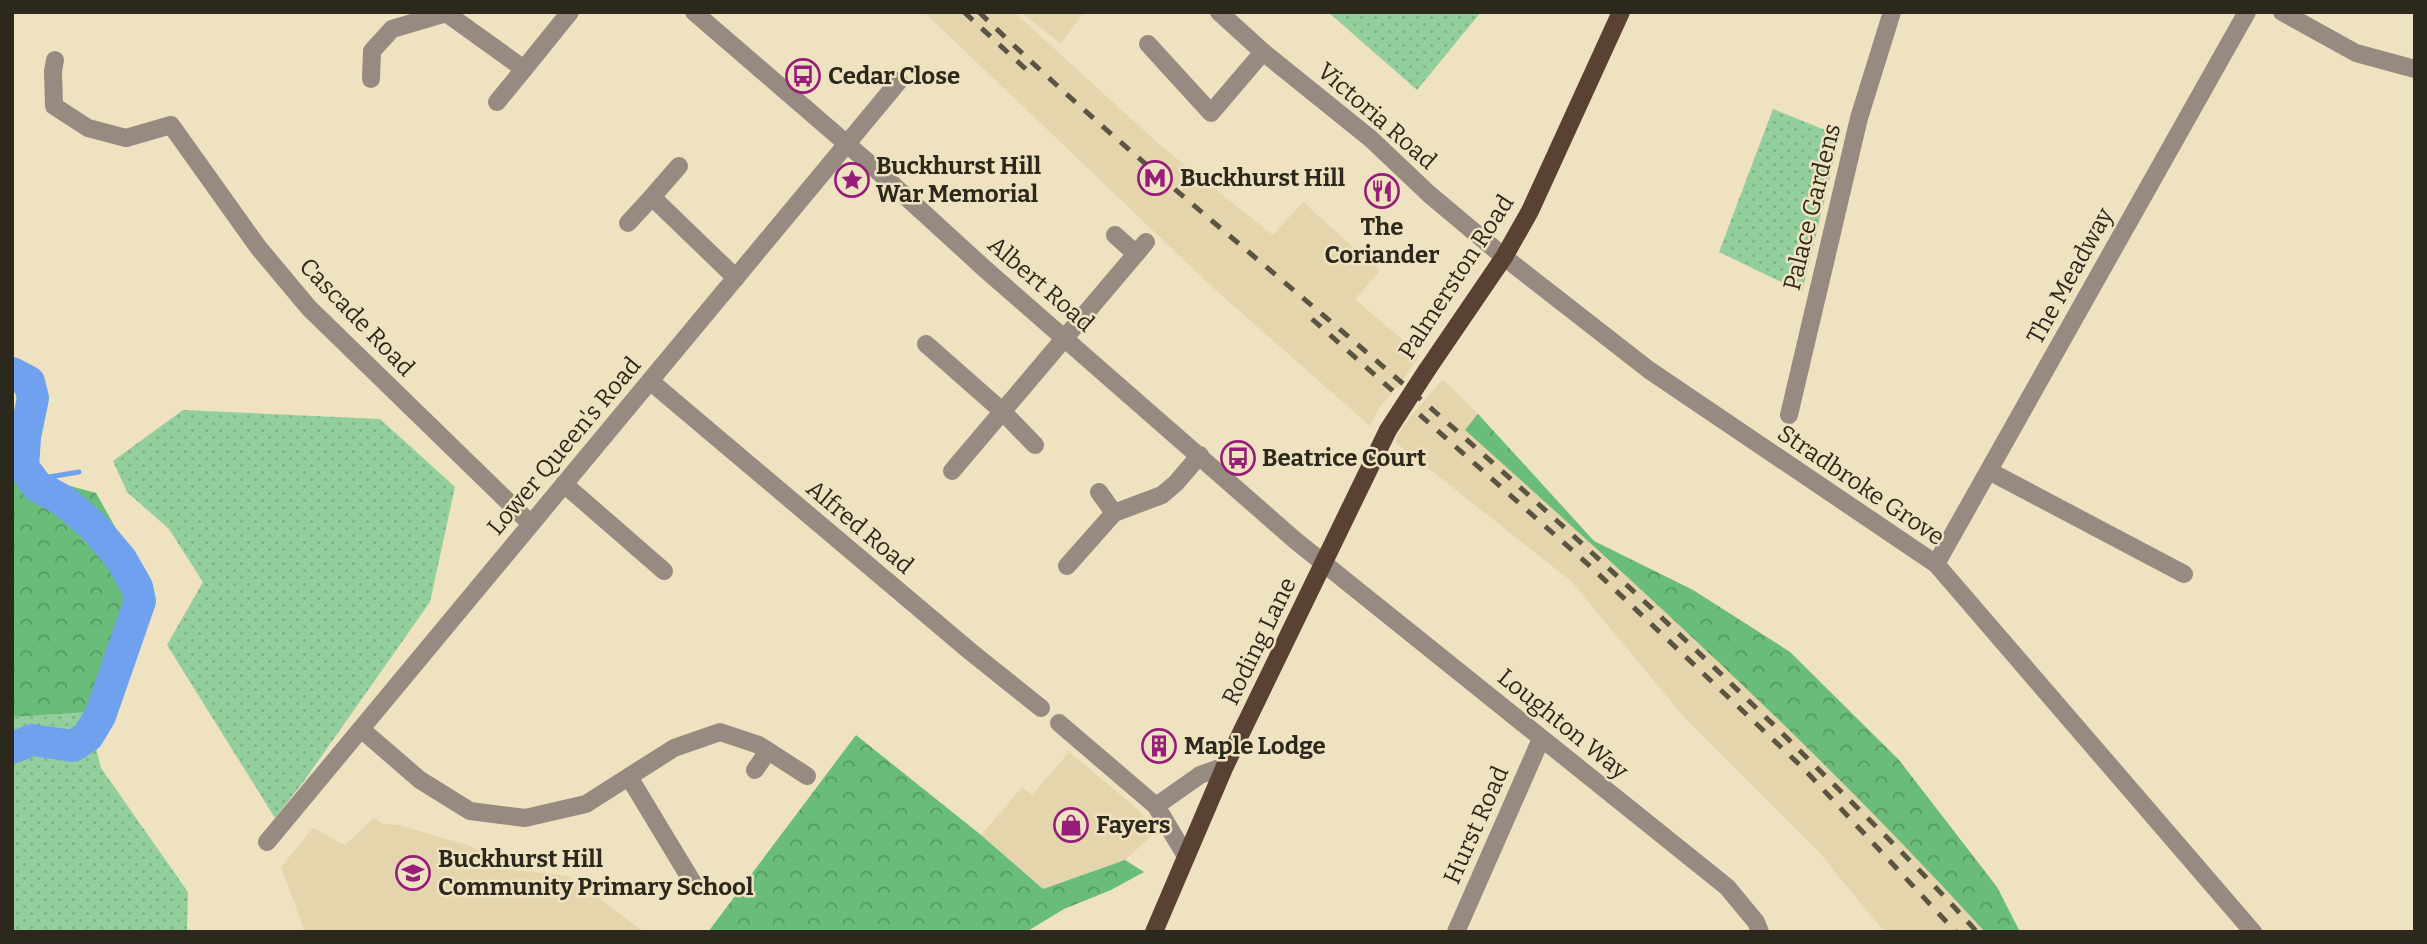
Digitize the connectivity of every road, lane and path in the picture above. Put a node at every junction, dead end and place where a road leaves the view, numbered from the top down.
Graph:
1 (570, 12) edge
2 (694, 12) edge
3 (1219, 12) edge
4 (1621, 12) edge
5 (1892, 12) edge
6 (2247, 12) edge
7 (2288, 14) edge
8 (1148, 44) dead end
9 (1263, 52) junction
10 (55, 60) dead end
11 (524, 68) junction
12 (2415, 69) edge
13 (371, 79) dead end
14 (899, 81) dead end
15 (496, 102) dead end
16 (846, 145) junction
17 (679, 166) dead end
18 (652, 197) junction
19 (628, 223) dead end
20 (1115, 235) dead end
21 (1504, 257) junction
22 (736, 278) junction
23 (1065, 338) junction
24 (926, 345) dead end
25 (650, 382) junction
26 (1002, 411) junction
27 (1789, 415) dead end
28 (1035, 444) dead end
29 (1199, 455) junction
30 (952, 471) dead end
31 (1989, 471) junction
32 (564, 484) junction
33 (1099, 492) dead end
34 (1114, 513) junction
35 (531, 524) junction
36 (1325, 564) junction
37 (1936, 564) junction
38 (1067, 566) dead end
39 (664, 571) dead end
40 (2184, 574) dead end
41 (1041, 708) dead end
42 (1059, 723) dead end
43 (361, 729) junction
44 (1541, 739) junction
45 (768, 751) junction
46 (1225, 766) junction
47 (755, 770) dead end
48 (807, 776) dead end
49 (629, 777) junction
50 (1156, 806) junction
51 (267, 842) dead end
52 (1185, 856) junction
53 (693, 883) dead end
54 (1154, 932) edge
55 (1456, 932) edge
56 (1760, 932) edge
57 (2253, 932) edge

1 - 11 street
2 - 16 street, Albert Road
3 - 9 street, Victoria Road
4 - 21 main road, Palmerston Road
5 - 27 street, Palace Gardens
6 - 31 street, The Meadway
7 - 12 street
8 - 9 street
9 - 21 street, Victoria Road
10 - 35 street, Cascade Road
11 - 13 street
11 - 15 street
14 - 16 street, Lower Queen's Road
16 - 22 street, Lower Queen's Road
16 - 23 street, Albert Road
17 - 18 street
18 - 19 street
18 - 22 street
20 - 23 street
21 - 36 main road, Palmerston Road, bridge
21 - 37 street, Stradbroke Grove
22 - 25 street, Lower Queen's Road
23 - 26 street
23 - 29 street, Albert Road
24 - 26 street
25 - 32 street, Lower Queen's Road
25 - 41 street, Alfred Road
26 - 28 street
26 - 30 street
29 - 34 street
29 - 36 street, Albert Road
31 - 37 street, The Meadway
31 - 40 street
32 - 35 street, Lower Queen's Road
32 - 39 street
33 - 34 street
34 - 38 street
35 - 43 street, Lower Queen's Road
36 - 44 street, Loughton Way
36 - 46 main road, Roding Lane
37 - 57 street, Stradbroke Grove
42 - 50 street
43 - 49 street
43 - 51 street, Lower Queen's Road
44 - 55 street, Hurst Road
44 - 56 street, Loughton Way
45 - 47 street
45 - 48 street
45 - 49 street
46 - 50 street
46 - 52 main road, Roding Lane
49 - 53 street
50 - 52 street
52 - 54 main road, Roding Lane

